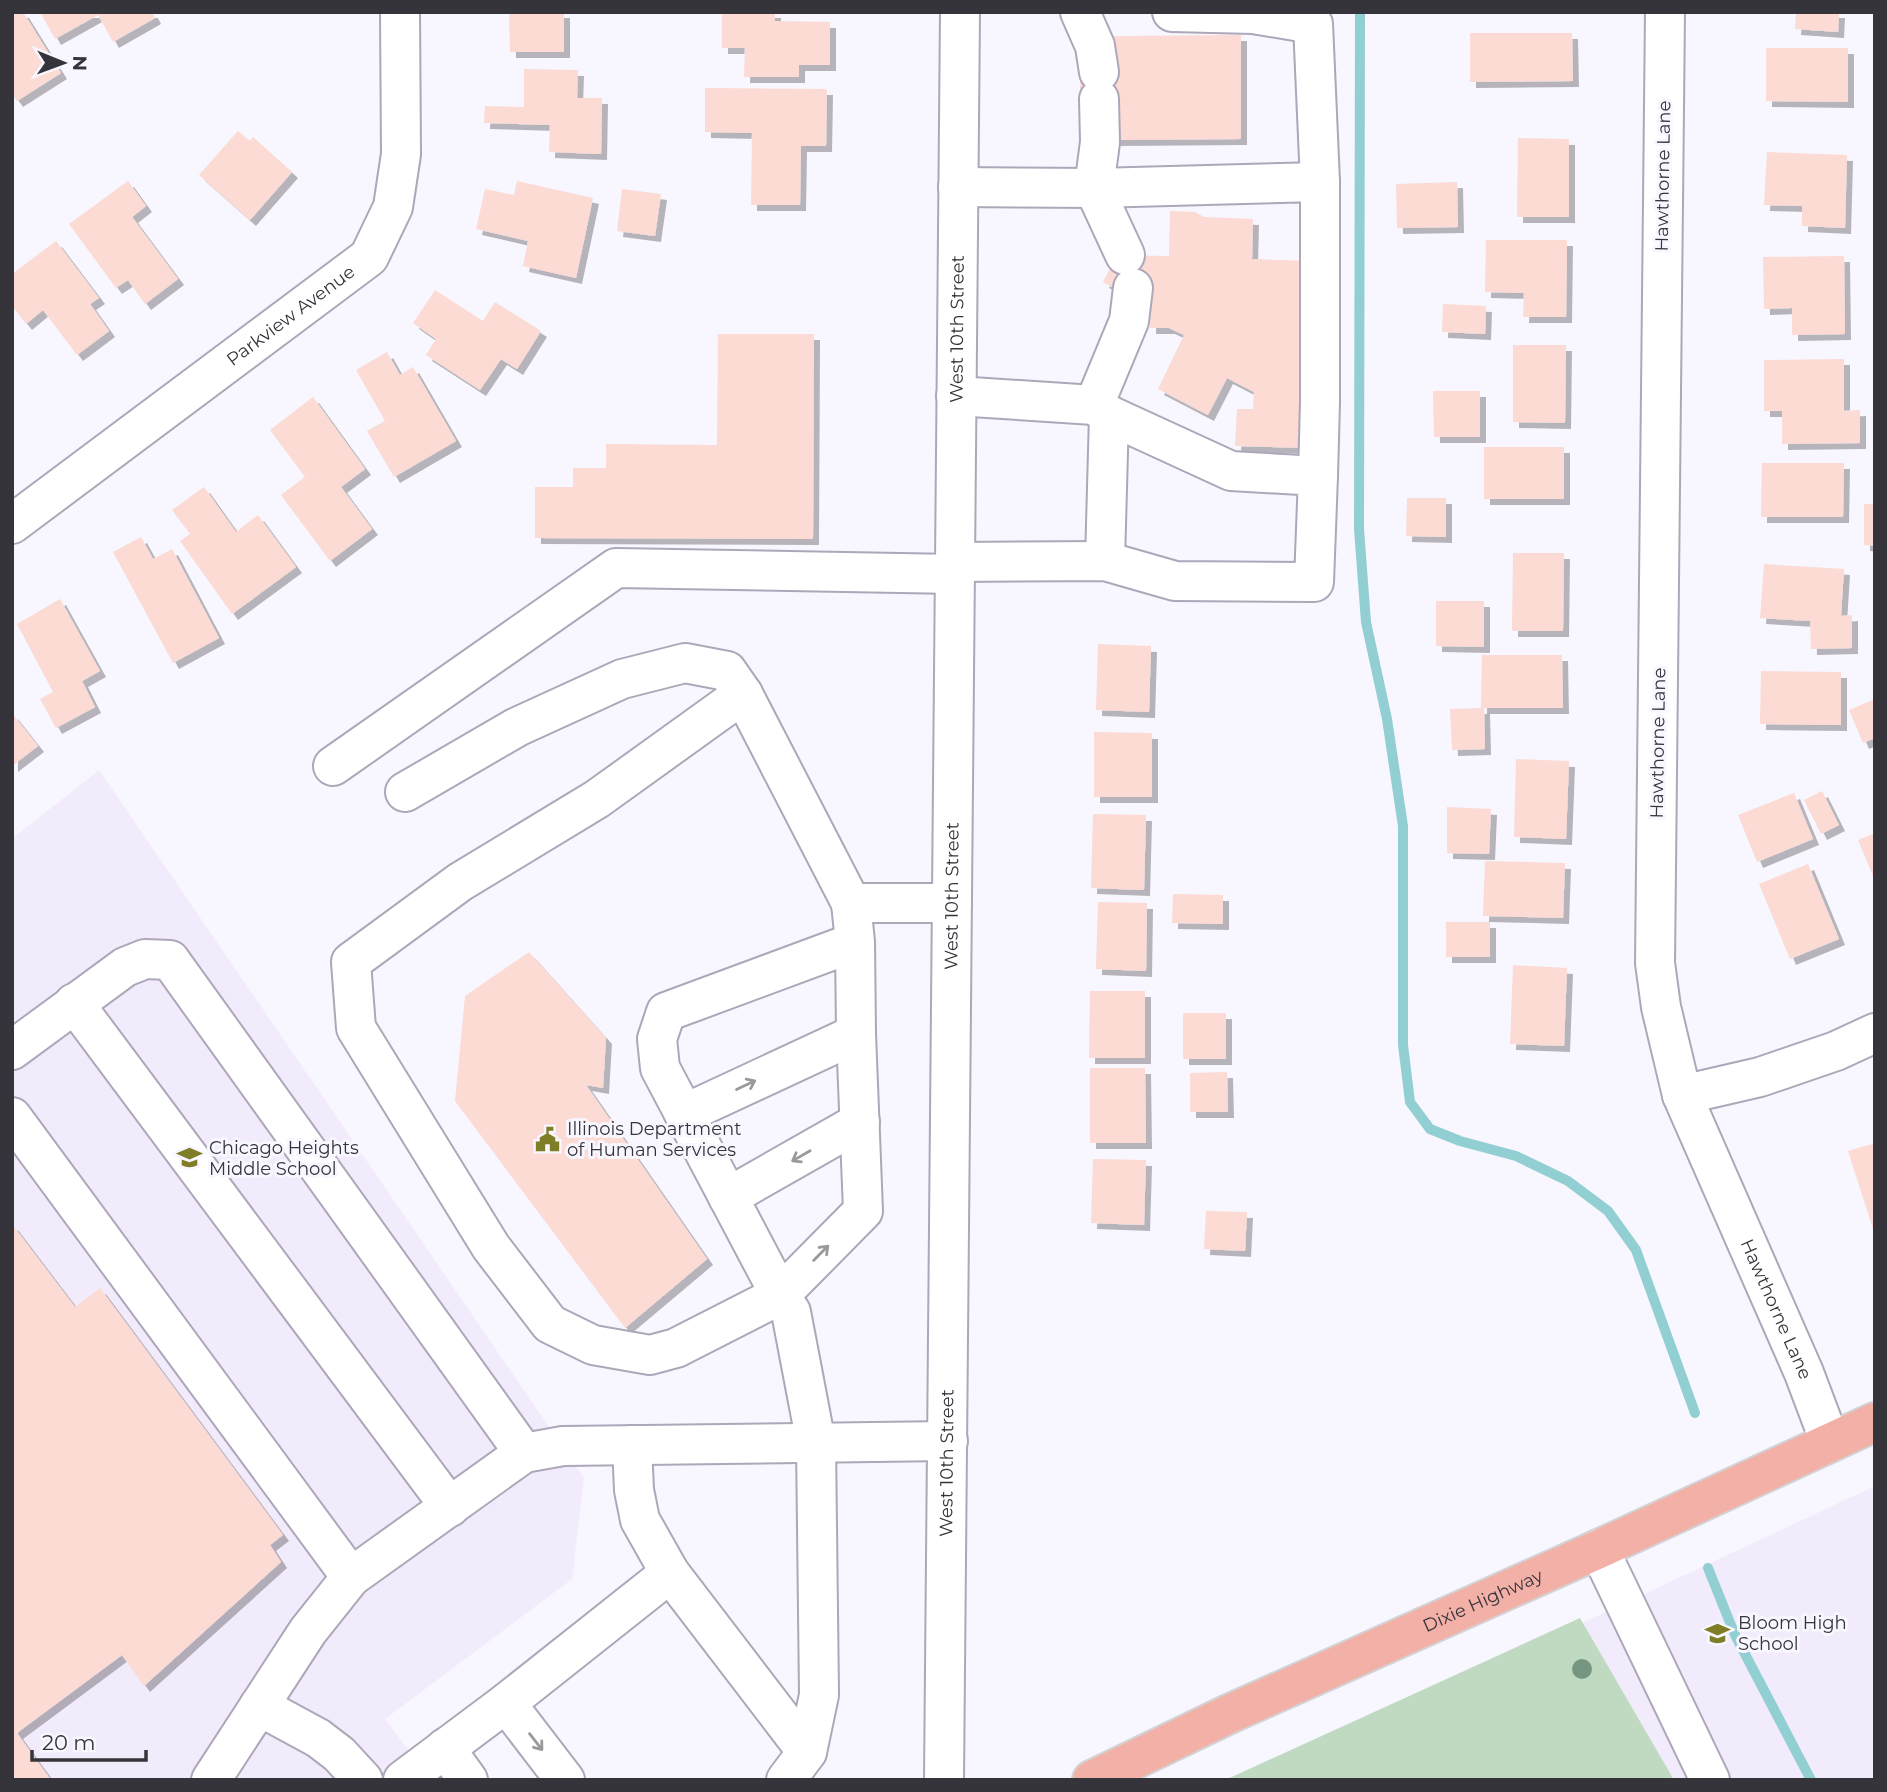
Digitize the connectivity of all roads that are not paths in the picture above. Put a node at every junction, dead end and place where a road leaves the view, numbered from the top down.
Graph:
1 (400, 12) edge
2 (960, 12) edge
3 (1080, 12) edge
4 (1172, 12) edge
5 (1665, 12) edge
6 (1320, 182) junction
7 (958, 187) junction
8 (1094, 188) junction
9 (956, 396) junction
10 (1101, 410) junction
11 (1318, 476) junction
12 (12, 524) edge
13 (1105, 561) junction
14 (955, 568) junction
15 (743, 694) junction
16 (333, 766) dead end
17 (405, 792) dead end
18 (952, 902) junction
19 (851, 903) junction
20 (855, 942) junction
21 (74, 1003) junction
22 (1875, 1033) edge
23 (856, 1034) junction
24 (12, 1051) edge
25 (1682, 1095) junction
26 (684, 1114) junction
27 (12, 1117) edge
28 (860, 1122) junction
29 (728, 1197) junction
30 (780, 1295) junction
31 (1875, 1422) edge
32 (948, 1441) junction
33 (1830, 1442) junction
34 (816, 1443) junction
35 (632, 1445) junction
36 (524, 1453) junction
37 (450, 1507) junction
38 (1599, 1549) junction
39 (670, 1573) junction
40 (351, 1577) junction
41 (506, 1703) junction
42 (259, 1706) junction
43 (445, 1748) junction
44 (797, 1766) edge
45 (341, 1771) edge
46 (211, 1780) edge
47 (404, 1780) edge
48 (468, 1780) edge
49 (565, 1780) edge
50 (944, 1780) edge
51 (1092, 1780) edge
52 (1710, 1780) edge

1 - 12 street, Parkview Avenue
2 - 7 street, West 10th Street
3 - 8 street
4 - 6 street
5 - 25 street, Hawthorne Lane
6 - 8 street
6 - 11 street
7 - 8 street
7 - 9 street, West 10th Street
8 - 10 street
9 - 10 street
9 - 14 street, West 10th Street
10 - 11 street
10 - 13 street
11 - 13 street
13 - 14 street
14 - 16 street
14 - 18 street, West 10th Street
15 - 17 street
15 - 19 street
15 - 30 street
18 - 19 street
18 - 32 street, West 10th Street
19 - 20 street
20 - 23 street
20 - 26 street
21 - 24 street
21 - 36 street
21 - 37 street
22 - 25 street
26 -> 23 street
23 - 28 street
25 - 33 street, Hawthorne Lane
26 - 29 street
27 - 40 street
28 -> 29 street
30 -> 28 street
29 - 30 street
30 - 34 street
31 - 33 main road, Dixie Highway
32 - 34 street
32 - 50 street, West 10th Street
33 - 38 main road, Dixie Highway
34 - 35 street
34 - 44 street
35 - 36 street
35 - 39 street
36 - 37 street
37 - 40 street
38 - 51 main road, Dixie Highway
38 - 52 street
39 - 41 street
39 - 44 street
40 - 42 street
41 - 43 street
41 -> 49 street
42 - 45 street
42 - 46 street
43 - 47 street
43 - 48 street

